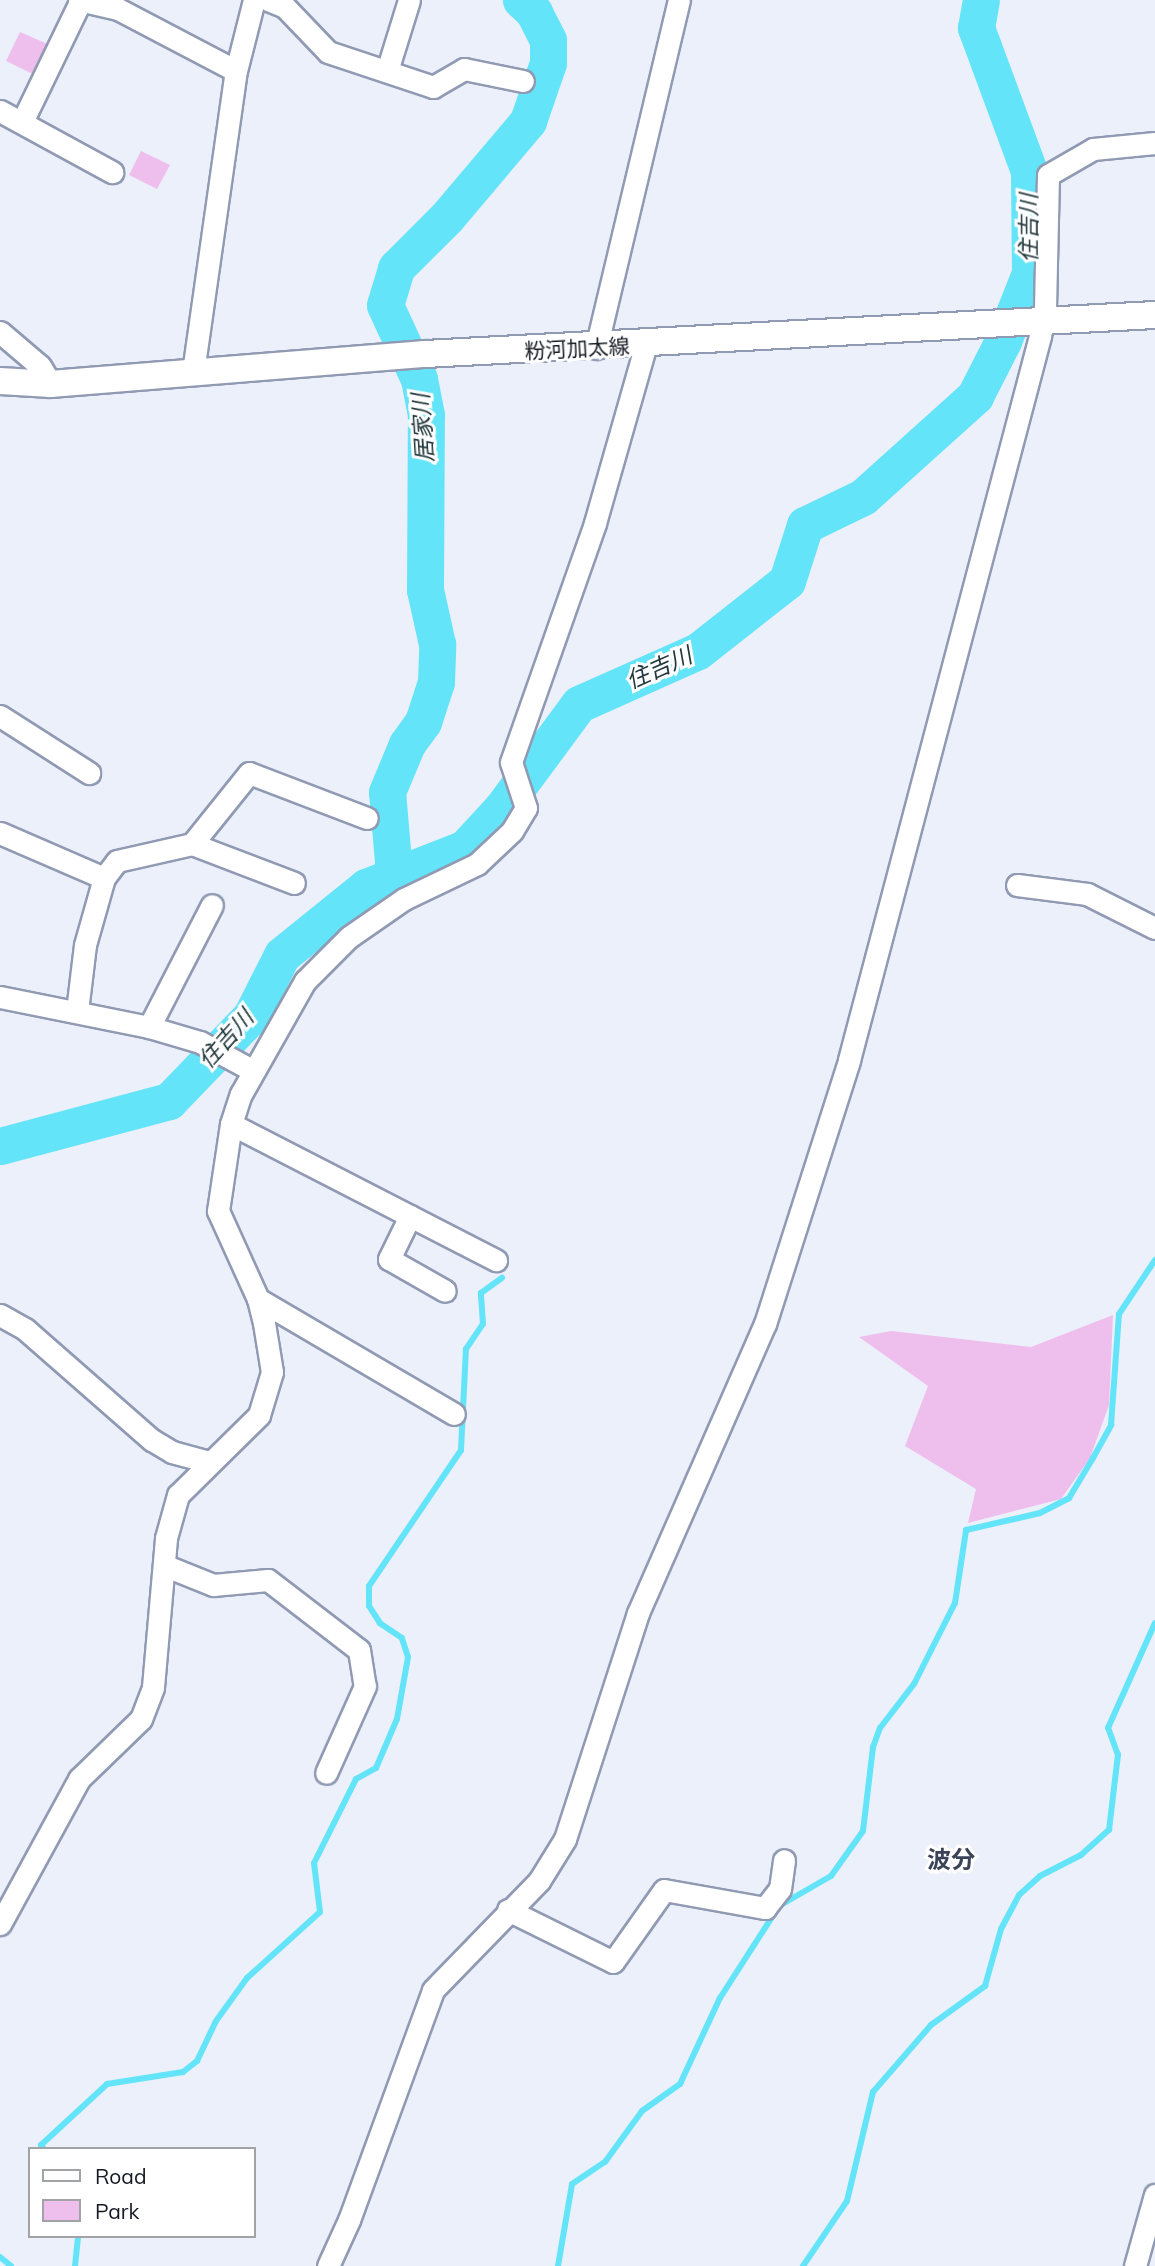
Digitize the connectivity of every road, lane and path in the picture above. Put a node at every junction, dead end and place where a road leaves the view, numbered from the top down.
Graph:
1 (80, 0) edge
2 (254, 0) edge
3 (268, 0) edge
4 (409, 0) edge
5 (679, 0) edge
6 (236, 71) junction
7 (387, 71) junction
8 (523, 81) dead end
9 (0, 111) edge
10 (22, 122) junction
11 (1155, 143) edge
12 (112, 172) dead end
13 (1155, 315) edge
14 (1036, 322) junction
15 (0, 332) edge
16 (646, 344) junction
17 (596, 348) junction
18 (193, 372) junction
19 (0, 381) edge
20 (51, 384) junction
21 (0, 716) edge
22 (89, 773) dead end
23 (367, 818) dead end
24 (0, 833) edge
25 (192, 844) junction
26 (104, 878) junction
27 (294, 883) dead end
28 (1017, 886) dead end
29 (212, 905) dead end
30 (1155, 928) edge
31 (0, 997) edge
32 (77, 1011) junction
33 (149, 1027) junction
34 (252, 1070) junction
35 (231, 1124) junction
36 (410, 1216) junction
37 (496, 1260) dead end
38 (445, 1291) dead end
39 (258, 1298) junction
40 (0, 1315) edge
41 (454, 1414) dead end
42 (209, 1462) junction
43 (166, 1566) junction
44 (326, 1773) dead end
45 (784, 1860) dead end
46 (508, 1910) junction
47 (0, 1924) edge
48 (1155, 2195) edge
49 (328, 2266) edge
50 (1135, 2266) edge

1 - 6 street
1 - 10 street
2 - 6 street
3 - 7 street
4 - 7 street
5 - 17 street
6 - 18 street
7 - 8 street
9 - 10 street
10 - 12 street
11 - 14 street
13 - 14 main road, 粉河加太線
14 - 16 main road, 粉河加太線
14 - 46 street
15 - 20 street
16 - 17 main road, 粉河加太線
16 - 34 street
17 - 18 main road, 粉河加太線
18 - 20 main road, 粉河加太線
19 - 20 main road, 粉河加太線
21 - 22 street
23 - 25 street
24 - 26 street
25 - 26 street
25 - 27 street
26 - 32 street
28 - 30 street
29 - 33 street
31 - 32 street
32 - 33 street
33 - 34 street
34 - 35 street
35 - 36 street
35 - 39 street
36 - 37 street
36 - 38 street
39 - 41 street
39 - 42 street
40 - 42 street
42 - 43 street
43 - 44 street
43 - 47 street
45 - 46 street
46 - 49 street
48 - 50 street

